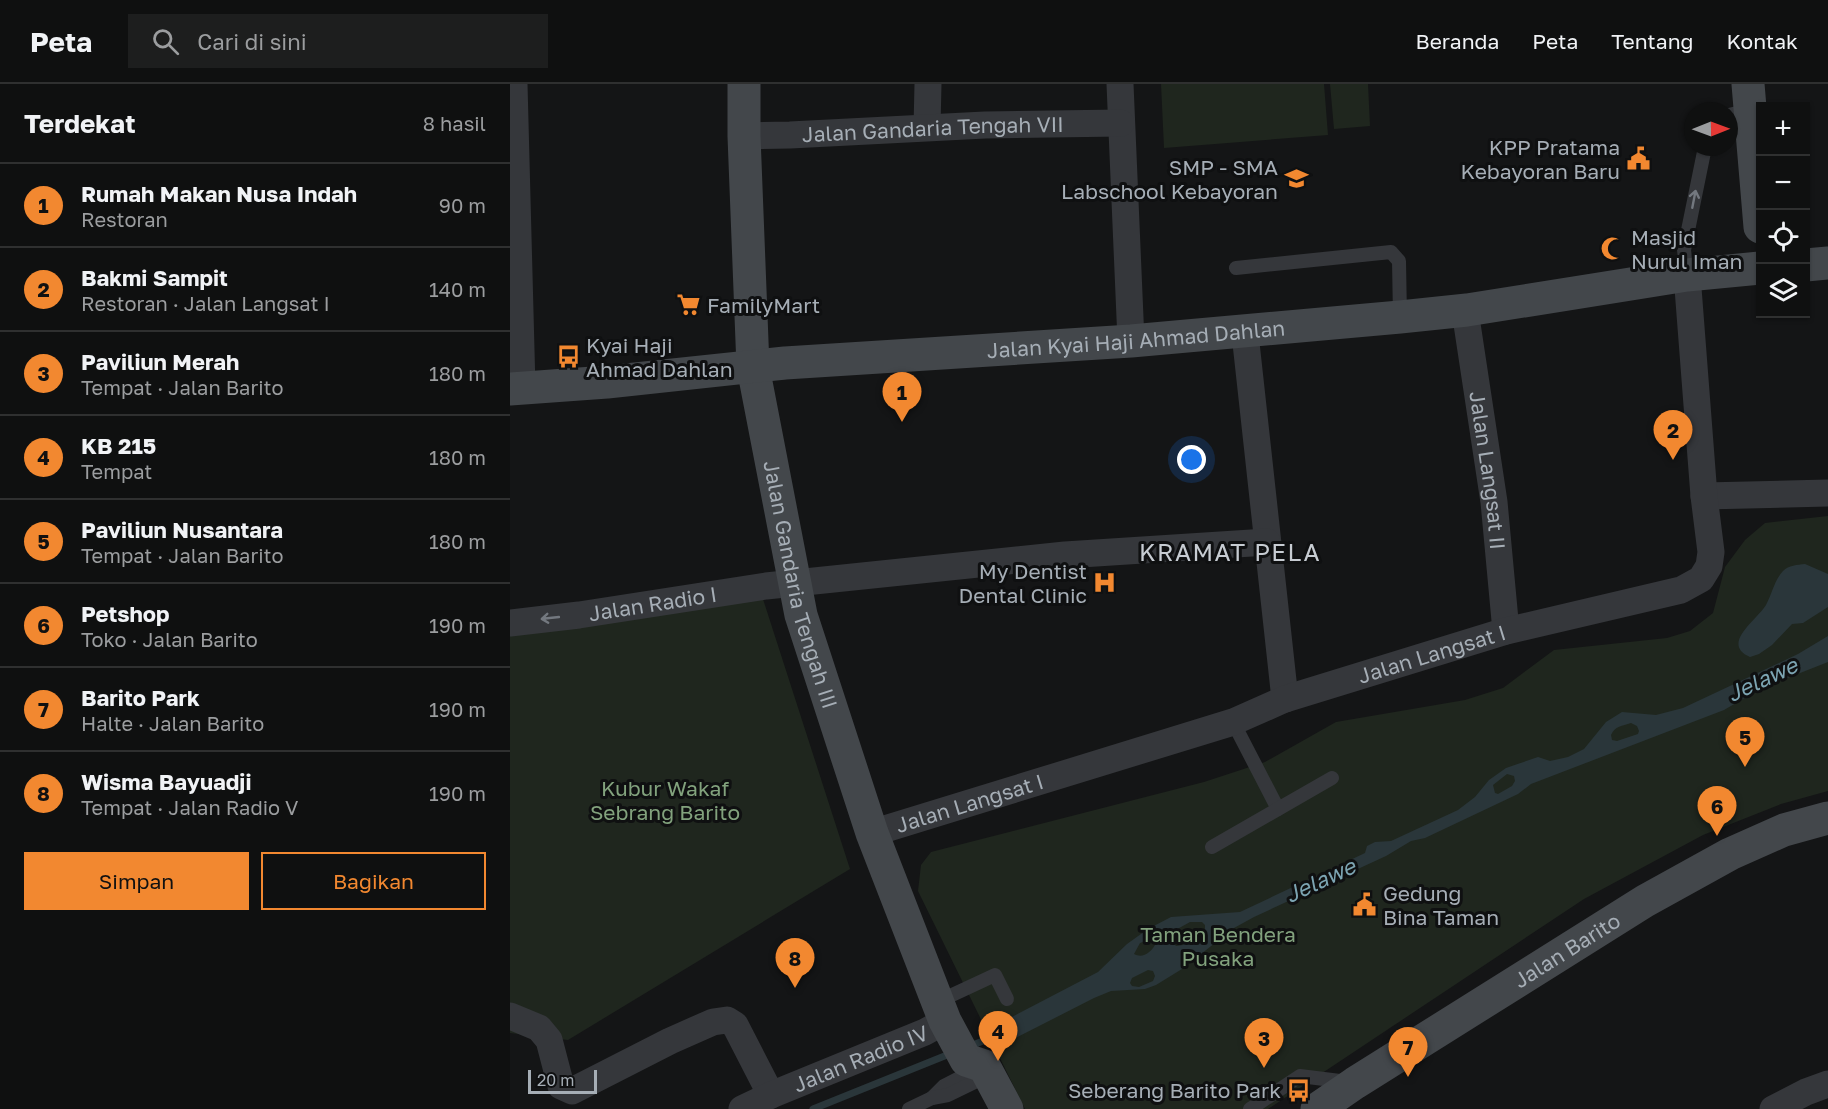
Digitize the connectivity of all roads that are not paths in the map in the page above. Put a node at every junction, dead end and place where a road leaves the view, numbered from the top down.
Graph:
1 (514, 84) edge
2 (744, 84) edge
3 (928, 84) edge
4 (1120, 84) edge
5 (1742, 103) edge
6 (1121, 123) junction
7 (927, 127) junction
8 (744, 136) junction
9 (1703, 156) edge
10 (513, 184) edge
11 (1760, 210) edge
12 (1828, 263) edge
13 (1810, 265) edge
14 (1236, 268) dead end
15 (1756, 268) edge
16 (1687, 275) junction
17 (1467, 310) junction
18 (1400, 317) junction
19 (1247, 332) junction
20 (1131, 341) junction
21 (753, 367) junction
22 (516, 388) edge
23 (1828, 493) edge
24 (1704, 496) junction
25 (1267, 542) junction
26 (795, 584) junction
27 (510, 623) edge
28 (1506, 631) junction
29 (1285, 699) junction
30 (1233, 722) junction
31 (1332, 778) dead end
32 (1278, 809) junction
33 (1828, 818) edge
34 (872, 833) junction
35 (1212, 847) dead end
36 (1007, 999) dead end
37 (510, 1016) edge
38 (965, 1059) edge
39 (1828, 1084) edge
40 (771, 1095) junction
41 (1349, 1096) edge
42 (742, 1109) edge
43 (909, 1109) edge
44 (1007, 1109) edge
45 (1250, 1109) edge
46 (1317, 1109) edge
47 (1773, 1109) edge

1 - 10 street
2 - 8 main road, Jalan Gandaria Tengah III
3 - 7 street
4 - 6 street
5 - 11 main road
6 - 7 street, Jalan Gandaria Tengah VII
6 - 20 street
7 - 8 street, Jalan Gandaria Tengah VII
8 - 21 main road, Jalan Gandaria Tengah III
16 -> 9 lane
10 - 22 street
12 - 13 main road
14 - 18 lane
15 - 16 main road, Jalan Kyai Haji Ahmad Dahlan
16 - 17 main road, Jalan Kyai Haji Ahmad Dahlan
16 - 24 street, Jalan Langsat I
17 - 18 main road, Jalan Kyai Haji Ahmad Dahlan
17 - 28 street, Jalan Langsat II
18 - 19 main road, Jalan Kyai Haji Ahmad Dahlan
19 - 20 main road, Jalan Kyai Haji Ahmad Dahlan
19 - 25 street
20 - 21 main road, Jalan Kyai Haji Ahmad Dahlan
21 - 22 main road, Jalan Kyai Haji Ahmad Dahlan
21 - 26 main road, Jalan Gandaria Tengah III
23 - 24 street
24 - 28 street, Jalan Langsat I
25 - 26 street, Jalan Radio I
25 - 29 street
26 -> 27 street, Jalan Radio I
26 - 34 main road, Jalan Gandaria Tengah III
28 - 29 street, Jalan Langsat I
29 - 30 street, Jalan Langsat I
30 - 32 lane
30 - 34 street, Jalan Langsat I
31 - 32 lane
32 - 35 lane
33 - 41 main road, Jalan Barito
34 - 38 main road, Jalan Gandaria Tengah III
36 - 38 lane
37 - 40 street
38 - 40 street, Jalan Radio IV
38 - 43 lane
38 - 44 main road, Jalan Gandaria Tengah III
39 - 47 street
40 - 42 street, Jalan Radio IV
41 - 45 lane
41 - 46 main road, Jalan Barito

